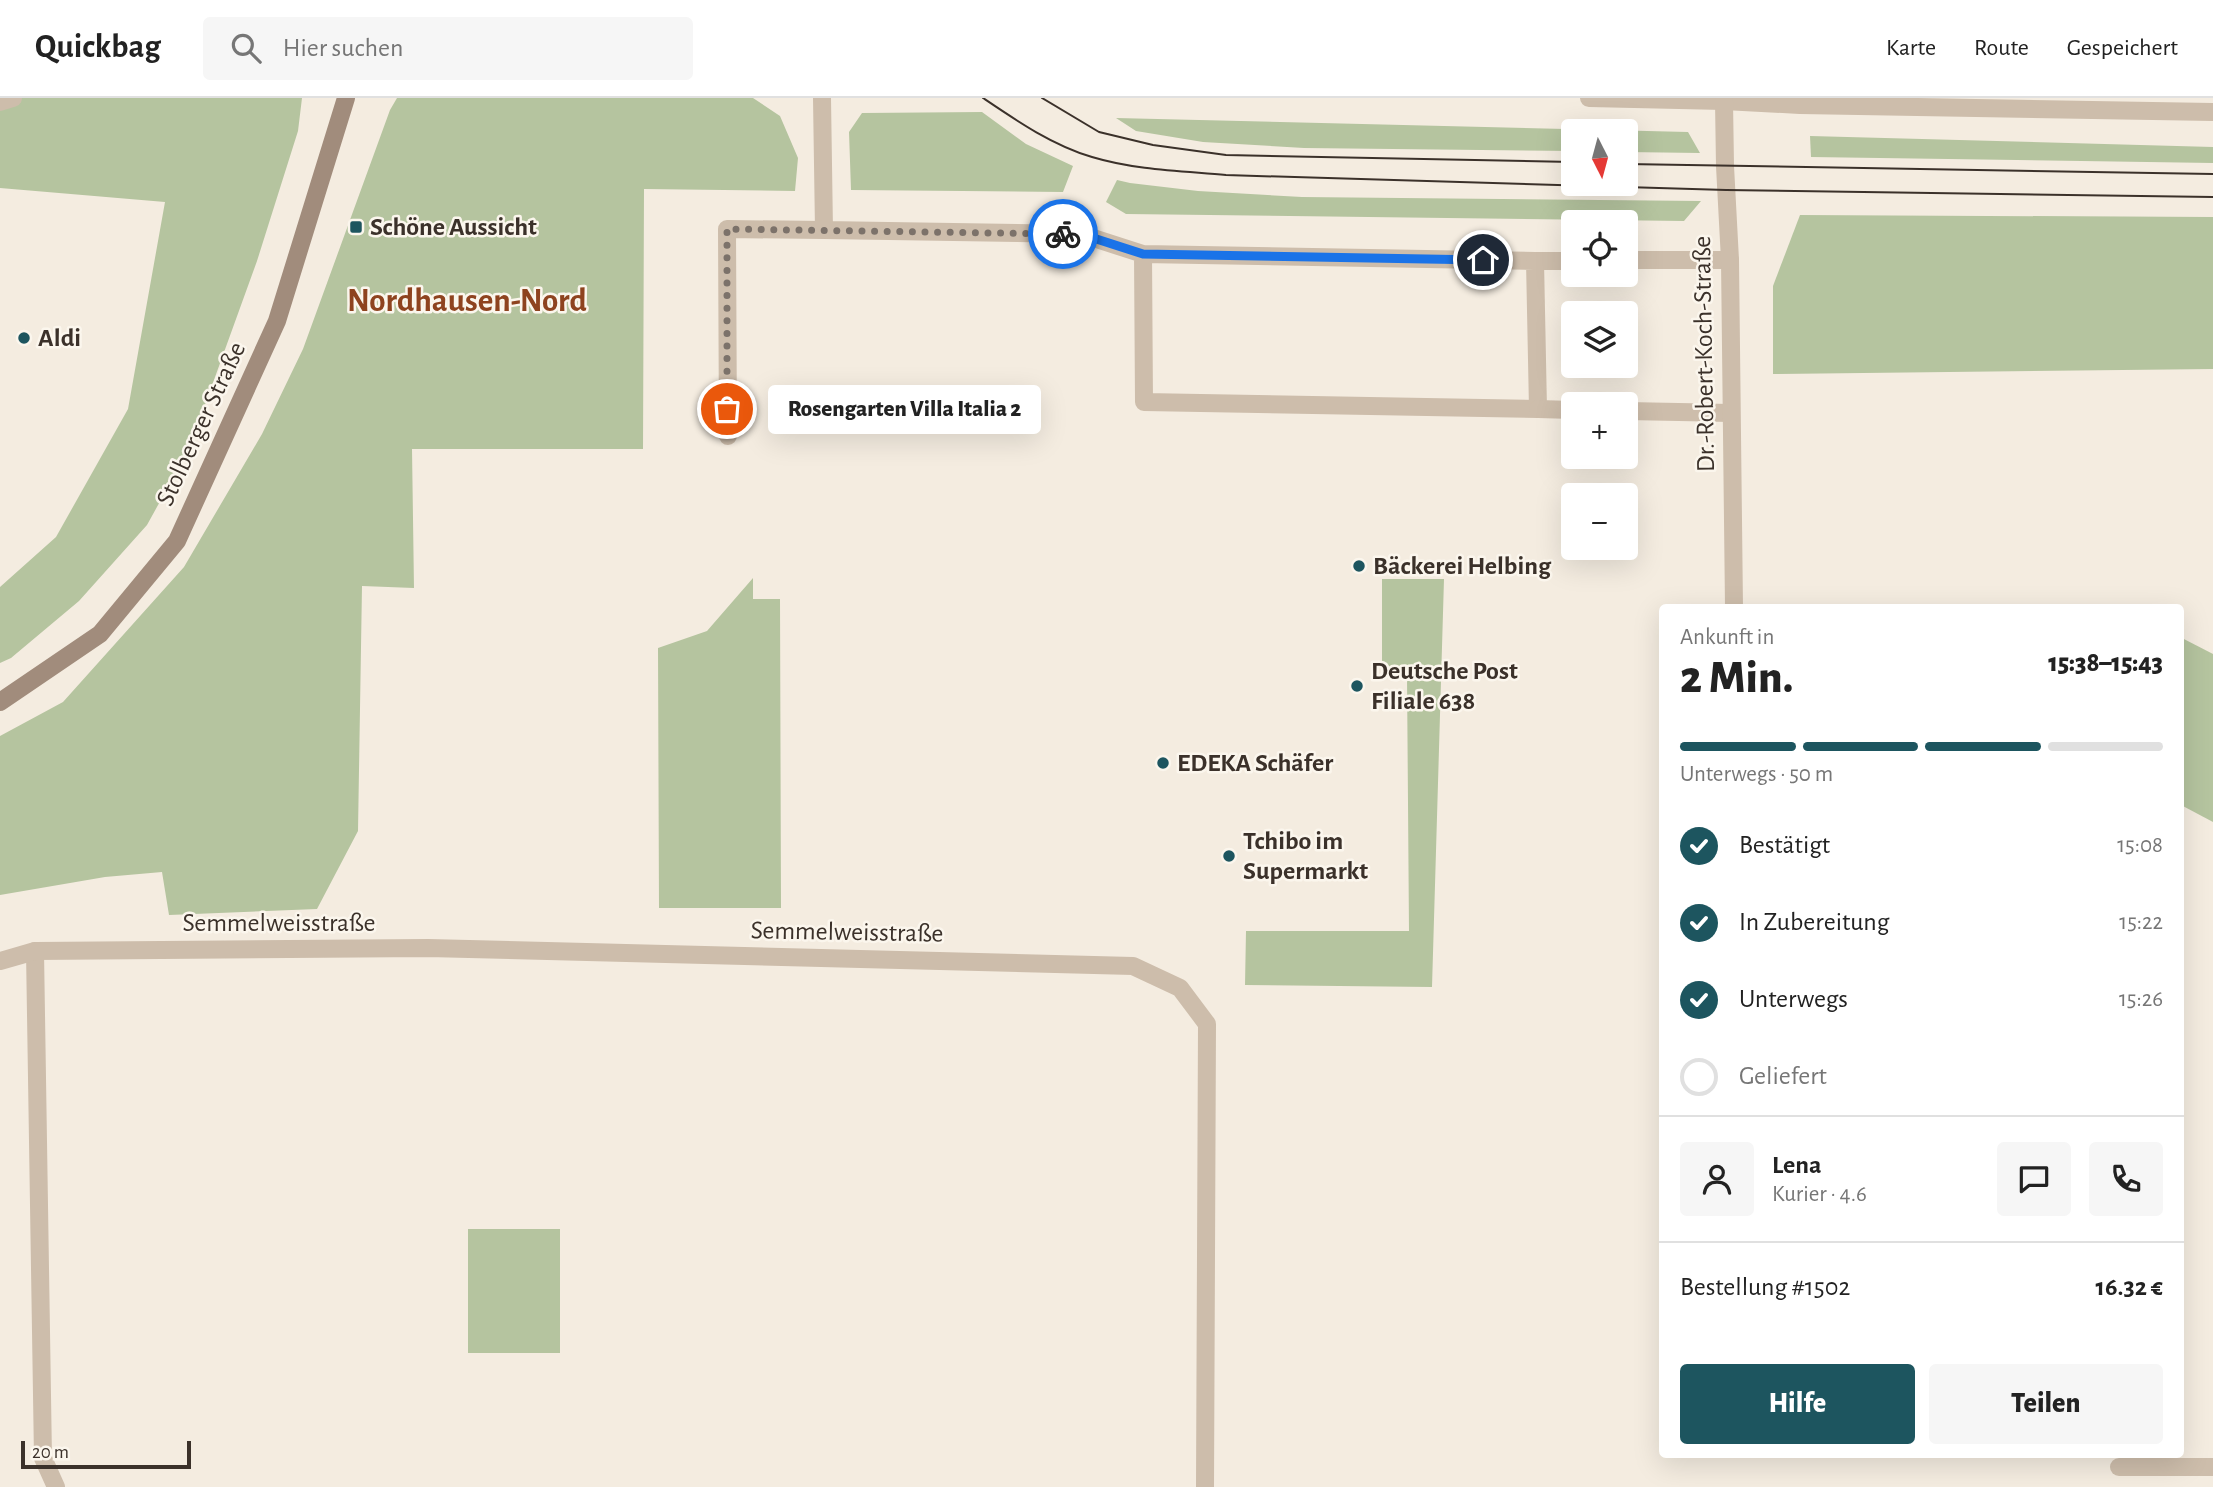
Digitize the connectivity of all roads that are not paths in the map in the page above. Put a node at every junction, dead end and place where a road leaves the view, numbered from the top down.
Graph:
1 (13, 98) edge
2 (346, 98) edge
3 (822, 98) edge
4 (1589, 98) edge
5 (1645, 99) edge
6 (1724, 101) junction
7 (0, 102) edge
8 (2213, 111) edge
9 (824, 230) junction
10 (1143, 254) junction
11 (1638, 260) edge
12 (1730, 260) junction
13 (1535, 261) junction
14 (1561, 261) edge
15 (1538, 409) junction
16 (1561, 410) edge
17 (1638, 411) edge
18 (1731, 413) junction
19 (728, 436) dead end
20 (1734, 604) edge
21 (0, 702) edge
22 (35, 951) junction
23 (0, 961) edge
24 (2119, 1467) dead end
25 (2213, 1467) edge
26 (56, 1487) edge
27 (1205, 1487) edge

1 - 7 street
2 - 21 main road, Stolberger Straße
3 - 9 street
4 - 5 street
5 - 6 street
6 - 8 street
6 - 12 street, Dr.-Robert-Koch-Straße
9 - 10 street
9 - 19 street
10 - 13 street
10 - 15 street
11 - 12 street
12 - 18 street, Dr.-Robert-Koch-Straße
13 - 14 street
13 - 15 street
15 - 16 street
17 - 18 street
18 - 20 street, Dr.-Robert-Koch-Straße
22 - 23 street, Semmelweisstraße
22 - 26 street
22 - 27 street, Semmelweisstraße
24 - 25 street

